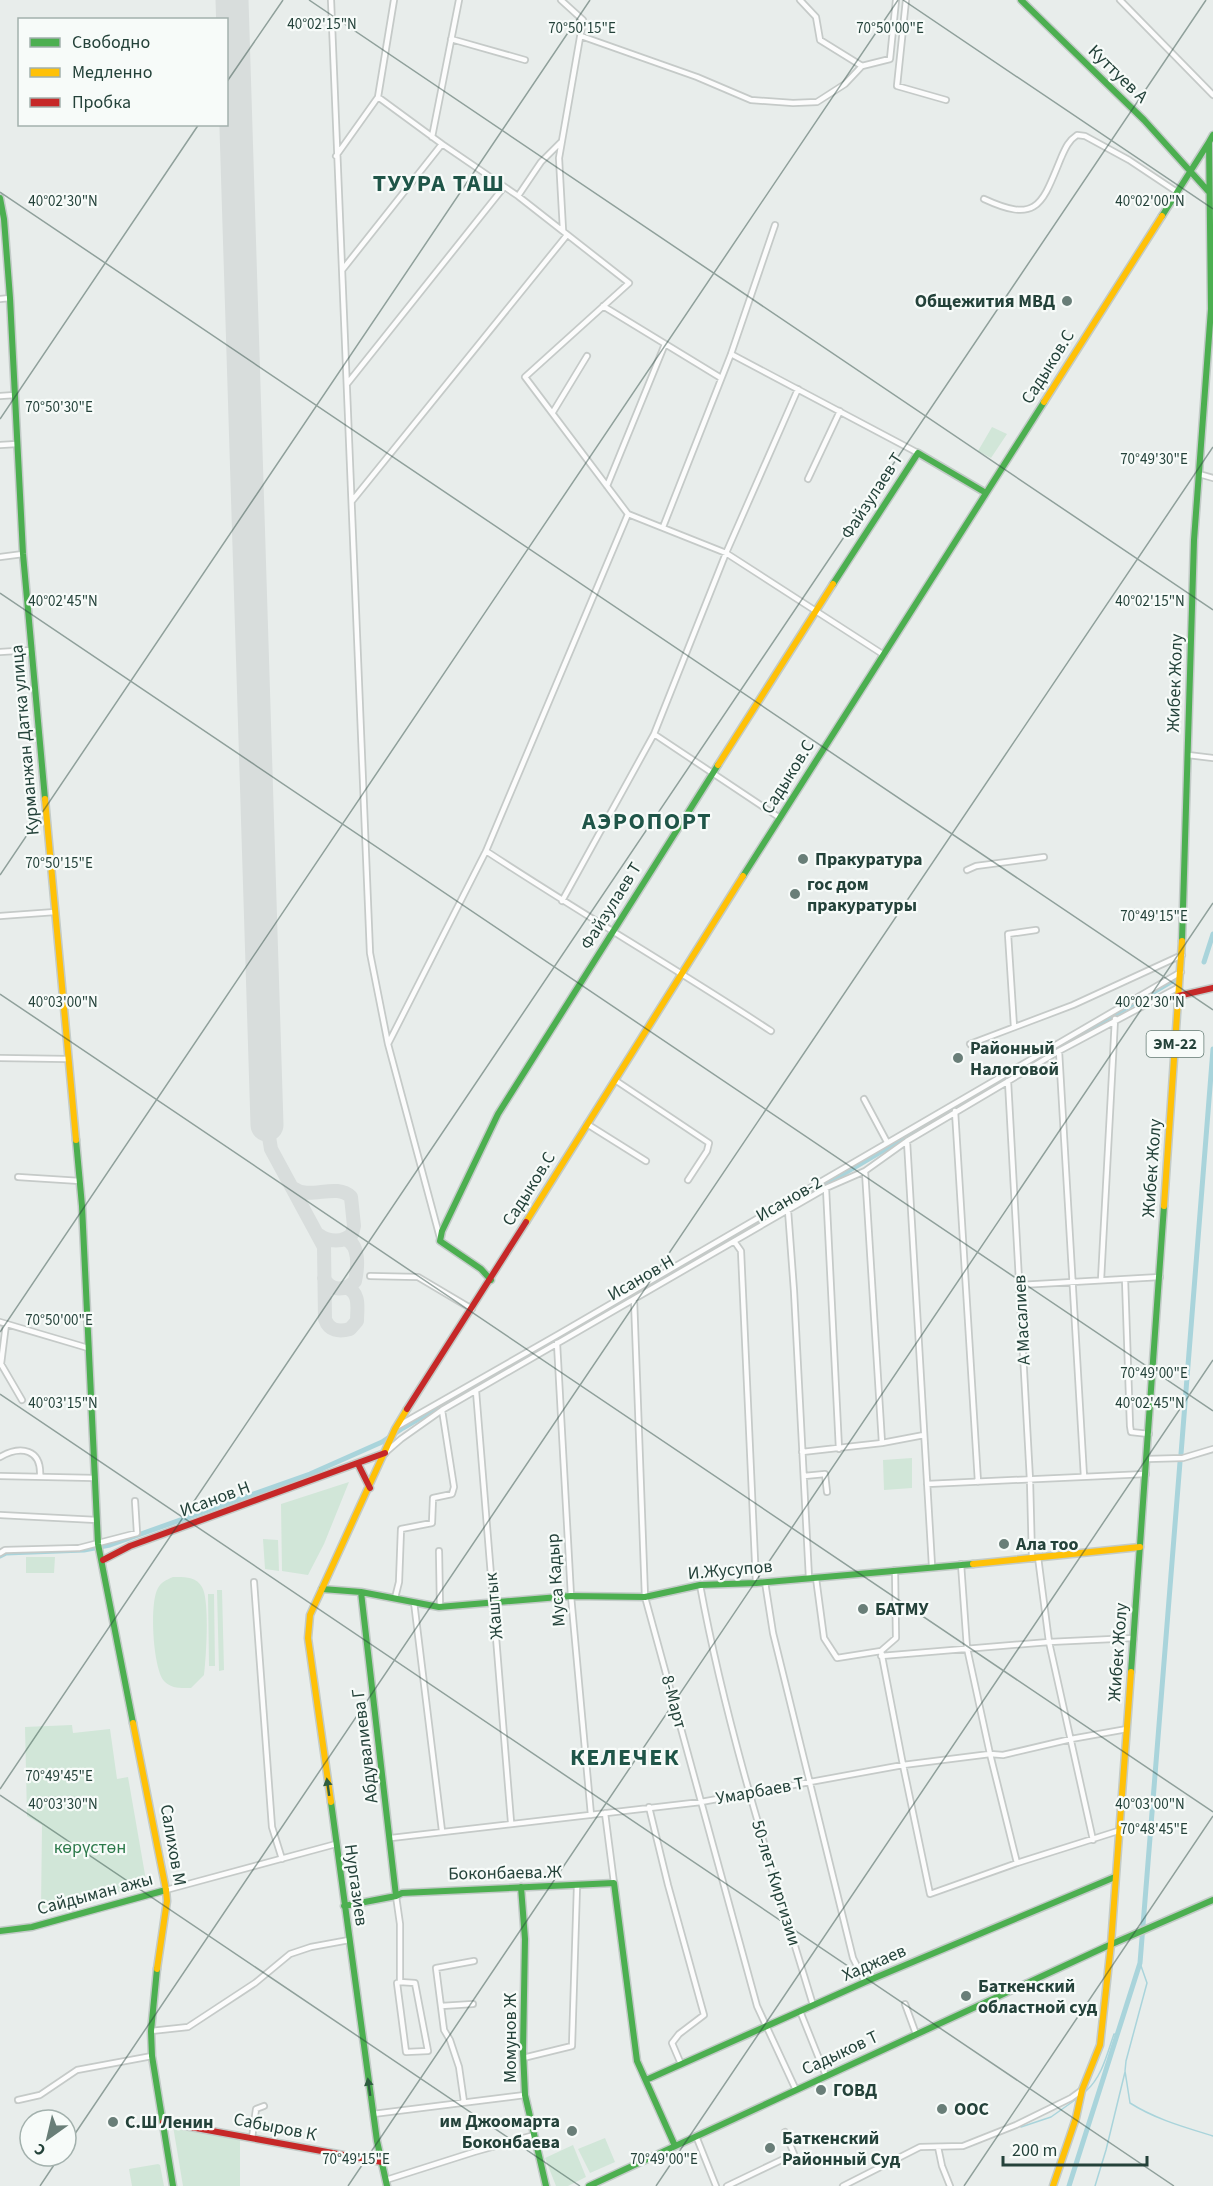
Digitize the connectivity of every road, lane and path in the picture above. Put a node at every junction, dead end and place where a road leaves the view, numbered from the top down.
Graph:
1 (331, 0) edge
2 (394, 0) edge
3 (459, 0) edge
4 (561, 0) edge
5 (800, 0) edge
6 (896, 0) edge
7 (906, 0) edge
8 (1021, 0) edge
9 (1120, 0) edge
10 (581, 36) junction
11 (451, 39) junction
12 (525, 60) dead end
13 (862, 66) junction
14 (1213, 95) edge
15 (378, 97) junction
16 (946, 100) dead end
17 (1213, 135) edge
18 (432, 137) junction
19 (562, 141) junction
20 (1209, 142) junction
21 (442, 144) junction
22 (336, 156) junction
23 (1192, 171) junction
24 (504, 187) junction
25 (1177, 192) junction
26 (1209, 192) junction
27 (518, 196) junction
28 (0, 198) edge
29 (984, 199) dead end
30 (2, 219) edge
31 (775, 225) dead end
32 (565, 232) junction
33 (343, 269) junction
34 (10, 298) junction
35 (0, 299) edge
36 (603, 306) junction
37 (665, 344) junction
38 (731, 354) junction
39 (587, 356) dead end
40 (721, 378) junction
41 (347, 384) junction
42 (798, 389) junction
43 (15, 395) junction
44 (0, 396) edge
45 (840, 411) junction
46 (553, 412) junction
47 (17, 444) junction
48 (0, 445) edge
49 (918, 453) junction
50 (1199, 474) junction
51 (1213, 478) edge
52 (808, 479) dead end
53 (607, 486) junction
54 (986, 494) junction
55 (352, 501) junction
56 (628, 514) junction
57 (663, 527) junction
58 (726, 553) junction
59 (23, 554) junction
60 (0, 556) edge
61 (814, 610) junction
62 (32, 650) junction
63 (0, 652) edge
64 (884, 655) junction
65 (654, 734) junction
66 (1188, 756) junction
67 (1213, 758) edge
68 (713, 772) junction
69 (780, 818) junction
70 (486, 851) junction
71 (1044, 857) dead end
72 (967, 870) dead end
73 (562, 901) junction
74 (55, 912) junction
75 (0, 916) edge
76 (1036, 930) dead end
77 (612, 933) junction
78 (1182, 955) junction
79 (1181, 972) junction
80 (682, 973) junction
81 (1179, 987) junction
82 (1213, 988) edge
83 (1178, 996) junction
84 (1115, 1019) junction
85 (1014, 1027) junction
86 (771, 1031) dead end
87 (388, 1044) junction
88 (970, 1044) dead end
89 (1059, 1051) junction
90 (0, 1058) edge
91 (68, 1059) junction
92 (615, 1080) junction
93 (1008, 1081) junction
94 (864, 1099) dead end
95 (955, 1111) junction
96 (587, 1124) junction
97 (907, 1141) junction
98 (887, 1142) junction
99 (646, 1161) dead end
100 (865, 1170) junction
101 (18, 1177) dead end
102 (688, 1180) dead end
103 (80, 1181) junction
104 (826, 1188) junction
105 (788, 1210) junction
106 (440, 1240) junction
107 (734, 1241) junction
108 (370, 1276) dead end
109 (1160, 1277) junction
110 (1125, 1279) junction
111 (491, 1280) junction
112 (1101, 1280) junction
113 (1072, 1282) junction
114 (1020, 1285) junction
115 (634, 1299) junction
116 (472, 1309) junction
117 (3, 1323) edge
118 (557, 1343) junction
119 (88, 1348) junction
120 (476, 1391) junction
121 (22, 1400) dead end
122 (442, 1410) junction
123 (397, 1428) junction
124 (1149, 1434) junction
125 (924, 1435) junction
126 (882, 1443) junction
127 (839, 1449) junction
128 (1213, 1449) edge
129 (387, 1450) junction
130 (802, 1452) junction
131 (0, 1457) edge
132 (1147, 1459) junction
133 (357, 1464) junction
134 (1146, 1474) junction
135 (0, 1476) edge
136 (804, 1476) junction
137 (40, 1477) junction
138 (1084, 1477) junction
139 (95, 1478) junction
140 (1030, 1480) junction
141 (978, 1482) junction
142 (927, 1484) junction
143 (370, 1488) junction
144 (827, 1492) dead end
145 (135, 1501) dead end
146 (0, 1515) edge
147 (97, 1520) junction
148 (99, 1545) junction
149 (1140, 1547) junction
150 (439, 1551) dead end
151 (0, 1553) edge
152 (1035, 1558) junction
153 (103, 1560) junction
154 (961, 1564) junction
155 (932, 1566) junction
156 (896, 1570) junction
157 (812, 1578) junction
158 (254, 1582) dead end
159 (765, 1582) junction
160 (756, 1583) junction
161 (700, 1585) junction
162 (322, 1589) junction
163 (361, 1592) junction
164 (571, 1596) junction
165 (645, 1597) junction
166 (395, 1598) junction
167 (414, 1602) junction
168 (494, 1602) junction
169 (440, 1606) junction
170 (1134, 1638) junction
171 (1048, 1642) junction
172 (967, 1648) junction
173 (881, 1654) junction
174 (1127, 1729) junction
175 (1071, 1739) junction
176 (990, 1754) junction
177 (903, 1765) junction
178 (810, 1782) junction
179 (750, 1792) junction
180 (701, 1802) junction
181 (649, 1807) junction
182 (605, 1813) junction
183 (591, 1815) junction
184 (511, 1822) junction
185 (442, 1831) junction
186 (1118, 1831) junction
187 (391, 1838) junction
188 (1093, 1840) junction
189 (336, 1844) junction
190 (282, 1859) junction
191 (1017, 1863) junction
192 (1115, 1877) junction
193 (614, 1883) junction
194 (577, 1886) junction
195 (521, 1887) junction
196 (166, 1890) junction
197 (396, 1896) junction
198 (1213, 1900) edge
199 (344, 1906) junction
200 (0, 1931) edge
201 (349, 1940) junction
202 (1108, 1945) junction
203 (474, 1962) dead end
204 (400, 1982) junction
205 (865, 1982) junction
206 (473, 2004) dead end
207 (905, 2004) dead end
208 (813, 2005) junction
209 (441, 2006) junction
210 (800, 2011) junction
211 (766, 2026) junction
212 (151, 2031) junction
213 (916, 2034) junction
214 (152, 2056) junction
215 (523, 2058) junction
216 (681, 2064) junction
217 (826, 2076) junction
218 (646, 2080) junction
219 (796, 2090) junction
220 (1082, 2090) junction
221 (525, 2095) junction
222 (18, 2100) dead end
223 (464, 2102) junction
224 (264, 2106) dead end
225 (373, 2114) junction
226 (163, 2122) junction
227 (785, 2132) dead end
228 (534, 2135) junction
229 (696, 2136) junction
230 (252, 2138) junction
231 (675, 2146) junction
232 (938, 2146) junction
233 (382, 2162) junction
234 (386, 2183) edge
235 (172, 2186) edge
236 (546, 2186) edge
237 (589, 2186) edge
238 (716, 2186) edge
239 (727, 2186) edge
240 (843, 2186) edge
241 (950, 2186) edge
242 (1053, 2186) edge

1 - 22 street
2 - 15 street
3 - 11 street
4 - 10 street
5 - 13 street
6 - 13 street
7 - 16 street
8 - 23 main road, Куттуев А
9 - 14 street
10 - 13 street
10 - 19 street
11 - 12 street
11 - 18 street
15 - 18 street
15 - 22 street
17 - 20 main road, ЭМ-22
18 - 21 street
19 - 27 street
19 - 32 street
20 - 23 main road, Садыков.С
20 - 26 main road, Жибек Жолу / ЭМ-22
21 - 24 street
21 - 33 street
22 - 33 street
23 - 25 main road, Садыков.С
23 - 26 main road, Куттуев А
24 - 27 street
24 - 41 street
25 - 29 street
25 - 54 main road, Садыков.С
26 - 50 main road, Жибек Жолу / ЭМ-22
27 - 32 street
28 - 30 main road, Курманжан Датка улица
30 - 34 main road, Курманжан Датка улица
31 - 38 street
32 - 36 street
32 - 55 street
33 - 41 street
34 - 35 street
34 - 43 main road, Курманжан Датка улица
36 - 37 street
36 - 46 street
37 - 40 street
37 - 53 street
38 - 40 street
38 - 42 street
39 - 46 street
40 - 57 street
41 - 55 street
42 - 45 street
42 - 58 street
43 - 44 street
43 - 47 main road, Курманжан Датка улица
45 - 49 street
45 - 52 street
46 - 53 street
47 - 48 street
47 - 59 main road, Курманжан Датка улица
49 - 54 main road
49 - 61 main road, Файзулаев Т
50 - 51 street
50 - 66 main road, Жибек Жолу / ЭМ-22
53 - 56 street
54 - 64 main road, Садыков.С
55 - 87 street
56 - 57 street
56 - 70 street
57 - 58 street
58 - 61 street
58 - 65 street
59 - 60 street
59 - 62 main road, Курманжан Датка улица
61 - 64 street
61 - 68 main road, Файзулаев Т
62 - 63 street
62 - 74 main road, Курманжан Датка улица
64 - 69 main road, Садыков.С
65 - 68 street
65 - 73 street
66 - 67 street
66 - 78 main road, Жибек Жолу / ЭМ-22
68 - 69 street
68 - 77 main road, Файзулаев Т
69 - 80 main road, Садыков.С
70 - 73 street
70 - 87 street
71 - 72 street
73 - 77 street
74 - 75 street
74 - 91 main road, Курманжан Датка улица
76 - 85 street
77 - 80 street
77 - 106 main road, Файзулаев Т
78 - 79 main road, Жибек Жолу / ЭМ-22
78 - 85 street
79 - 81 main road, Жибек Жолу / ЭМ-22
79 - 98 street, Исанов-2
80 - 86 street
80 - 92 main road, Садыков.С
81 - 83 main road, Жибек Жолу / ЭМ-22
81 - 84 street, Исанов Н
82 - 83 main road
83 - 109 main road, Жибек Жолу / ЭМ-22
84 - 89 street, Исанов Н
84 - 112 street
85 - 88 street
87 - 106 street
89 - 93 street, Исанов Н
89 - 113 street
90 - 91 street
91 - 103 main road, Курманжан Датка улица
92 - 96 main road, Садыков.С
92 - 102 street
93 - 95 street, Исанов Н
93 - 114 street, А Масалиев
94 - 98 street
95 - 97 street, Исанов Н
95 - 141 street
96 - 99 street
96 - 111 main road, Садыков.С
97 - 100 street, Исанов Н
97 - 125 street
98 - 123 street, Исанов-2
100 - 104 street, Исанов Н
100 - 126 street
101 - 103 street
103 - 119 main road, Курманжан Датка улица
104 - 105 street, Исанов Н
104 - 127 street
105 - 107 street, Исанов Н
105 - 130 street
106 - 111 main road
107 - 115 street, Исанов Н
107 - 160 street
108 - 116 street
109 - 110 street
109 - 124 main road, Жибек Жолу / ЭМ-22
110 - 112 street
110 - 124 street
111 - 116 main road, Садыков.С
112 - 113 street
113 - 114 street
113 - 138 street
114 - 140 street, А Масалиев
115 - 118 street, Исанов Н
115 - 165 street, 8-Март
116 - 123 main road, Садыков.С
117 - 119 street
117 - 121 street
118 - 120 street, Исанов Н
118 - 164 street, Муса Кадыр
119 - 139 main road, Салихов М
120 - 122 street, Исанов Н
120 - 168 street, Жаштык
122 - 129 street, Исанов Н
122 - 166 street
123 - 129 main road, Садыков.С
124 - 132 main road, Жибек Жолу / ЭМ-22
125 - 126 street
125 - 142 street
126 - 127 street
127 - 130 street
128 - 132 street
129 - 133 main road, Исанов Н
129 - 143 main road
130 - 136 street
131 - 137 street
132 - 134 main road, Жибек Жолу / ЭМ-22
133 - 143 main road
133 - 153 main road, Исанов Н
134 - 138 street
134 - 149 main road, Жибек Жолу / ЭМ-22
135 - 137 street
136 - 144 street
136 - 157 street
137 - 139 street
138 - 140 street
139 - 147 main road, Салихов М
140 - 141 street
140 - 152 street, А Масалиев
141 - 142 street
142 - 155 street
143 - 162 main road
145 - 148 street
146 - 147 street
147 - 148 main road, Салихов М
148 - 151 street
148 - 153 main road, Салихов М
149 - 152 main road, И.Жусупов
149 - 170 main road, Жибек Жолу / ЭМ-22
150 - 169 street
152 - 154 main road, И.Жусупов
152 - 171 street, А Масалиев
153 - 196 main road, Салихов М
154 - 155 main road, И.Жусупов
154 - 172 street
155 - 156 main road, И.Жусупов
156 - 157 main road, И.Жусупов
156 - 173 street
157 - 159 main road, И.Жусупов
157 - 173 street
158 - 190 street
159 - 160 main road, И.Жусупов
159 - 178 street
160 - 161 main road, И.Жусупов
161 - 165 main road, И.Жусупов
161 - 179 street, 50-лет Киргизии
162 - 163 main road, И.Жусупов
189 -> 162 main road, Нургазиев
163 - 166 main road, И.Жусупов
163 - 187 main road, Абдувалиева Г
164 - 165 main road, И.Жусупов
164 - 168 main road, И.Жусупов
164 - 183 street, Муса Кадыр
165 - 180 street, 8-Март
166 - 167 main road, И.Жусупов
167 - 169 main road, И.Жусупов
167 - 185 street
168 - 169 main road, И.Жусупов
168 - 184 street, Жаштык
170 - 171 street
170 - 174 main road, Жибек Жолу / ЭМ-22
171 - 172 street
171 - 175 street, А Масалиев
172 - 173 street
172 - 176 street
173 - 177 street
174 - 175 street, Умарбаев Т
174 - 186 main road, Жибек Жолу / ЭМ-22
175 - 176 street, Умарбаев Т
175 - 188 street, А Масалиев
176 - 177 street, Умарбаев Т
176 - 191 street
177 - 178 street, Умарбаев Т
177 - 191 street
178 - 179 street, Умарбаев Т
178 - 205 street
179 - 180 street, Умарбаев Т
179 - 208 street, 50-лет Киргизии
180 - 181 street, Умарбаев Т
180 - 211 street, 8-Март
181 - 182 street, Умарбаев Т
181 - 216 street
182 - 183 street, Умарбаев Т
182 - 193 street
183 - 184 street, Умарбаев Т
184 - 185 street, Умарбаев Т
185 - 187 street, Умарбаев Т
186 - 188 street
186 - 192 main road, Жибек Жолу / ЭМ-22
187 - 197 main road, Абдувалиева Г
188 - 191 street
189 - 190 street, Сайдыман ажы
189 - 199 main road, Нургазиев
190 - 196 street, Сайдыман ажы
192 - 202 main road, Жибек Жолу / ЭМ-22
192 - 205 main road, Хаджаев
193 - 194 main road, Боконбаева.Ж
193 - 218 main road
194 - 195 main road, Боконбаева.Ж
194 - 215 street
195 - 197 main road, Боконбаева.Ж
195 - 215 main road, Момунов Ж
196 - 200 main road, Сайдыман ажы
196 - 212 main road, Салихов М
197 - 199 main road, Боконбаева.Ж
197 - 204 street
198 - 202 main road, Садыков Т
199 - 201 main road, Нургазиев
201 - 212 street
225 -> 201 main road, Нургазиев
202 - 213 main road, Садыков Т
202 - 220 main road, Жибек Жолу
203 - 209 street
204 - 204 street
205 - 208 main road, Хаджаев
206 - 209 street
207 - 213 street
208 - 210 main road, Хаджаев
209 - 223 street
210 - 211 main road, Хаджаев
210 - 217 street
211 - 216 main road, Хаджаев
211 - 219 street, 8-Март
212 - 214 main road, Салихов М
213 - 217 main road, Садыков Т
214 - 222 street
214 - 226 main road, Салихов М
215 - 221 main road, Момунов Ж
216 - 218 main road, Хаджаев
217 - 219 main road, Садыков Т
218 - 231 main road
219 - 229 main road, Садыков Т
220 - 232 street
220 - 242 main road, Жибек Жолу
221 - 223 street
221 - 228 main road, Момунов Ж
223 - 225 street
224 - 230 street
225 - 233 main road, Нургазиев
226 - 230 main road, Сабыров К
226 - 235 main road, Салихов М
227 - 239 street
228 - 234 street
228 - 236 main road, Момунов Ж
229 - 231 main road, Садыков Т
229 - 238 street
230 - 233 main road, Сабыров К
231 - 237 main road, Садыков Т
232 - 240 street
232 - 241 street
233 - 234 main road, Нургазиев

